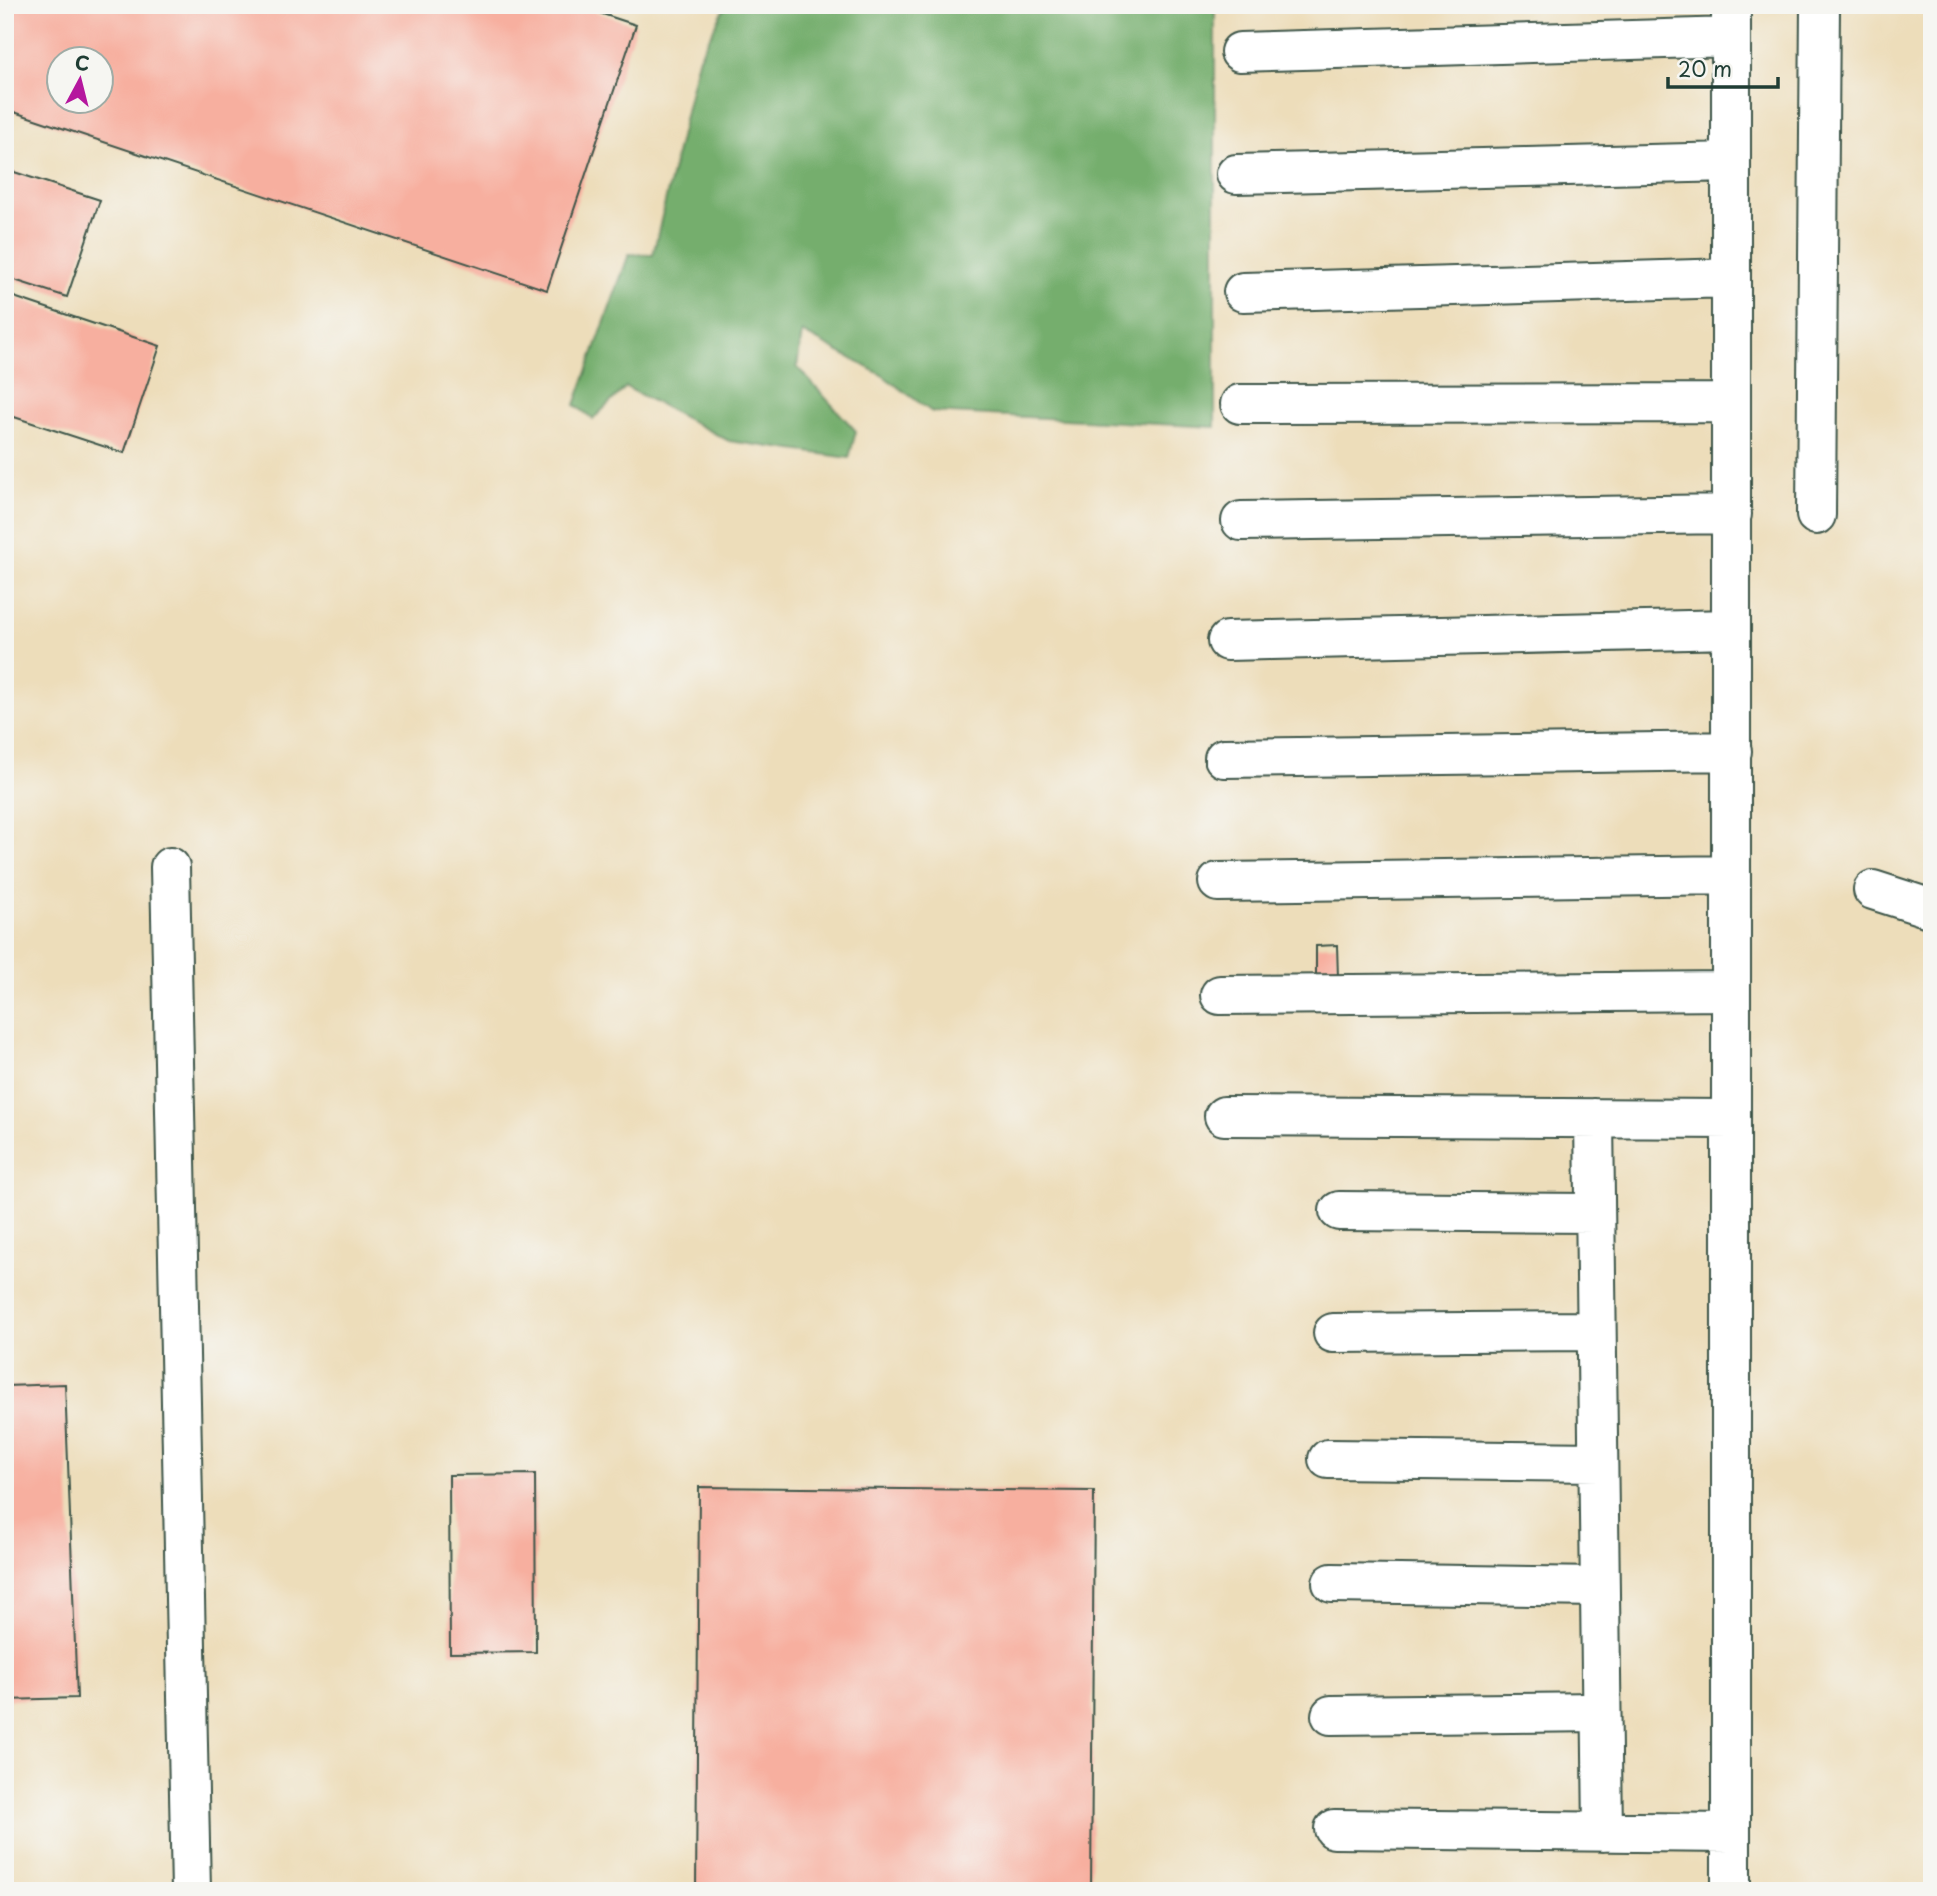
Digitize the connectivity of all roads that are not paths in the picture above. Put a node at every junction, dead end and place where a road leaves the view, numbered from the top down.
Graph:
1 (1819, 5) edge
2 (1731, 21) edge
3 (1240, 52) dead end
4 (1731, 162) junction
5 (1236, 174) dead end
6 (1731, 278) junction
7 (1243, 292) dead end
8 (1731, 402) junction
9 (1240, 404) dead end
10 (1732, 514) junction
11 (1816, 515) dead end
12 (1241, 521) dead end
13 (1731, 629) junction
14 (1227, 642) dead end
15 (1731, 751) junction
16 (1224, 758) dead end
17 (170, 867) dead end
18 (1731, 875) junction
19 (1218, 882) dead end
20 (1872, 890) dead end
21 (1932, 909) edge
22 (1731, 991) junction
23 (1220, 995) dead end
24 (1224, 1116) dead end
25 (1594, 1118) junction
26 (1731, 1118) junction
27 (1339, 1211) dead end
28 (1595, 1213) junction
29 (1596, 1332) junction
30 (1333, 1333) dead end
31 (1328, 1459) dead end
32 (1598, 1462) junction
33 (1332, 1583) dead end
34 (1600, 1587) junction
35 (1601, 1712) junction
36 (1331, 1715) dead end
37 (1334, 1829) dead end
38 (1603, 1832) junction
39 (1731, 1833) junction
40 (191, 1891) edge
41 (1731, 1891) edge

1 - 11 lane
2 - 3 lane
2 - 4 lane
4 - 5 lane
4 - 6 lane
6 - 7 lane
6 - 8 lane
8 - 9 lane
8 - 10 lane
10 - 12 lane
10 - 13 lane
13 - 14 lane
13 - 15 lane
15 - 16 lane
15 - 18 lane
17 - 40 lane
18 - 19 lane
18 - 22 lane
20 - 21 lane
22 - 23 lane
22 - 26 lane
24 - 25 lane
25 - 26 lane
25 - 28 lane
26 - 39 lane
27 - 28 lane
28 - 29 lane
29 - 30 lane
29 - 32 lane
31 - 32 lane
32 - 34 lane
33 - 34 lane
34 - 35 lane
35 - 36 lane
35 - 38 lane
37 - 38 lane
38 - 39 lane
39 - 41 lane

